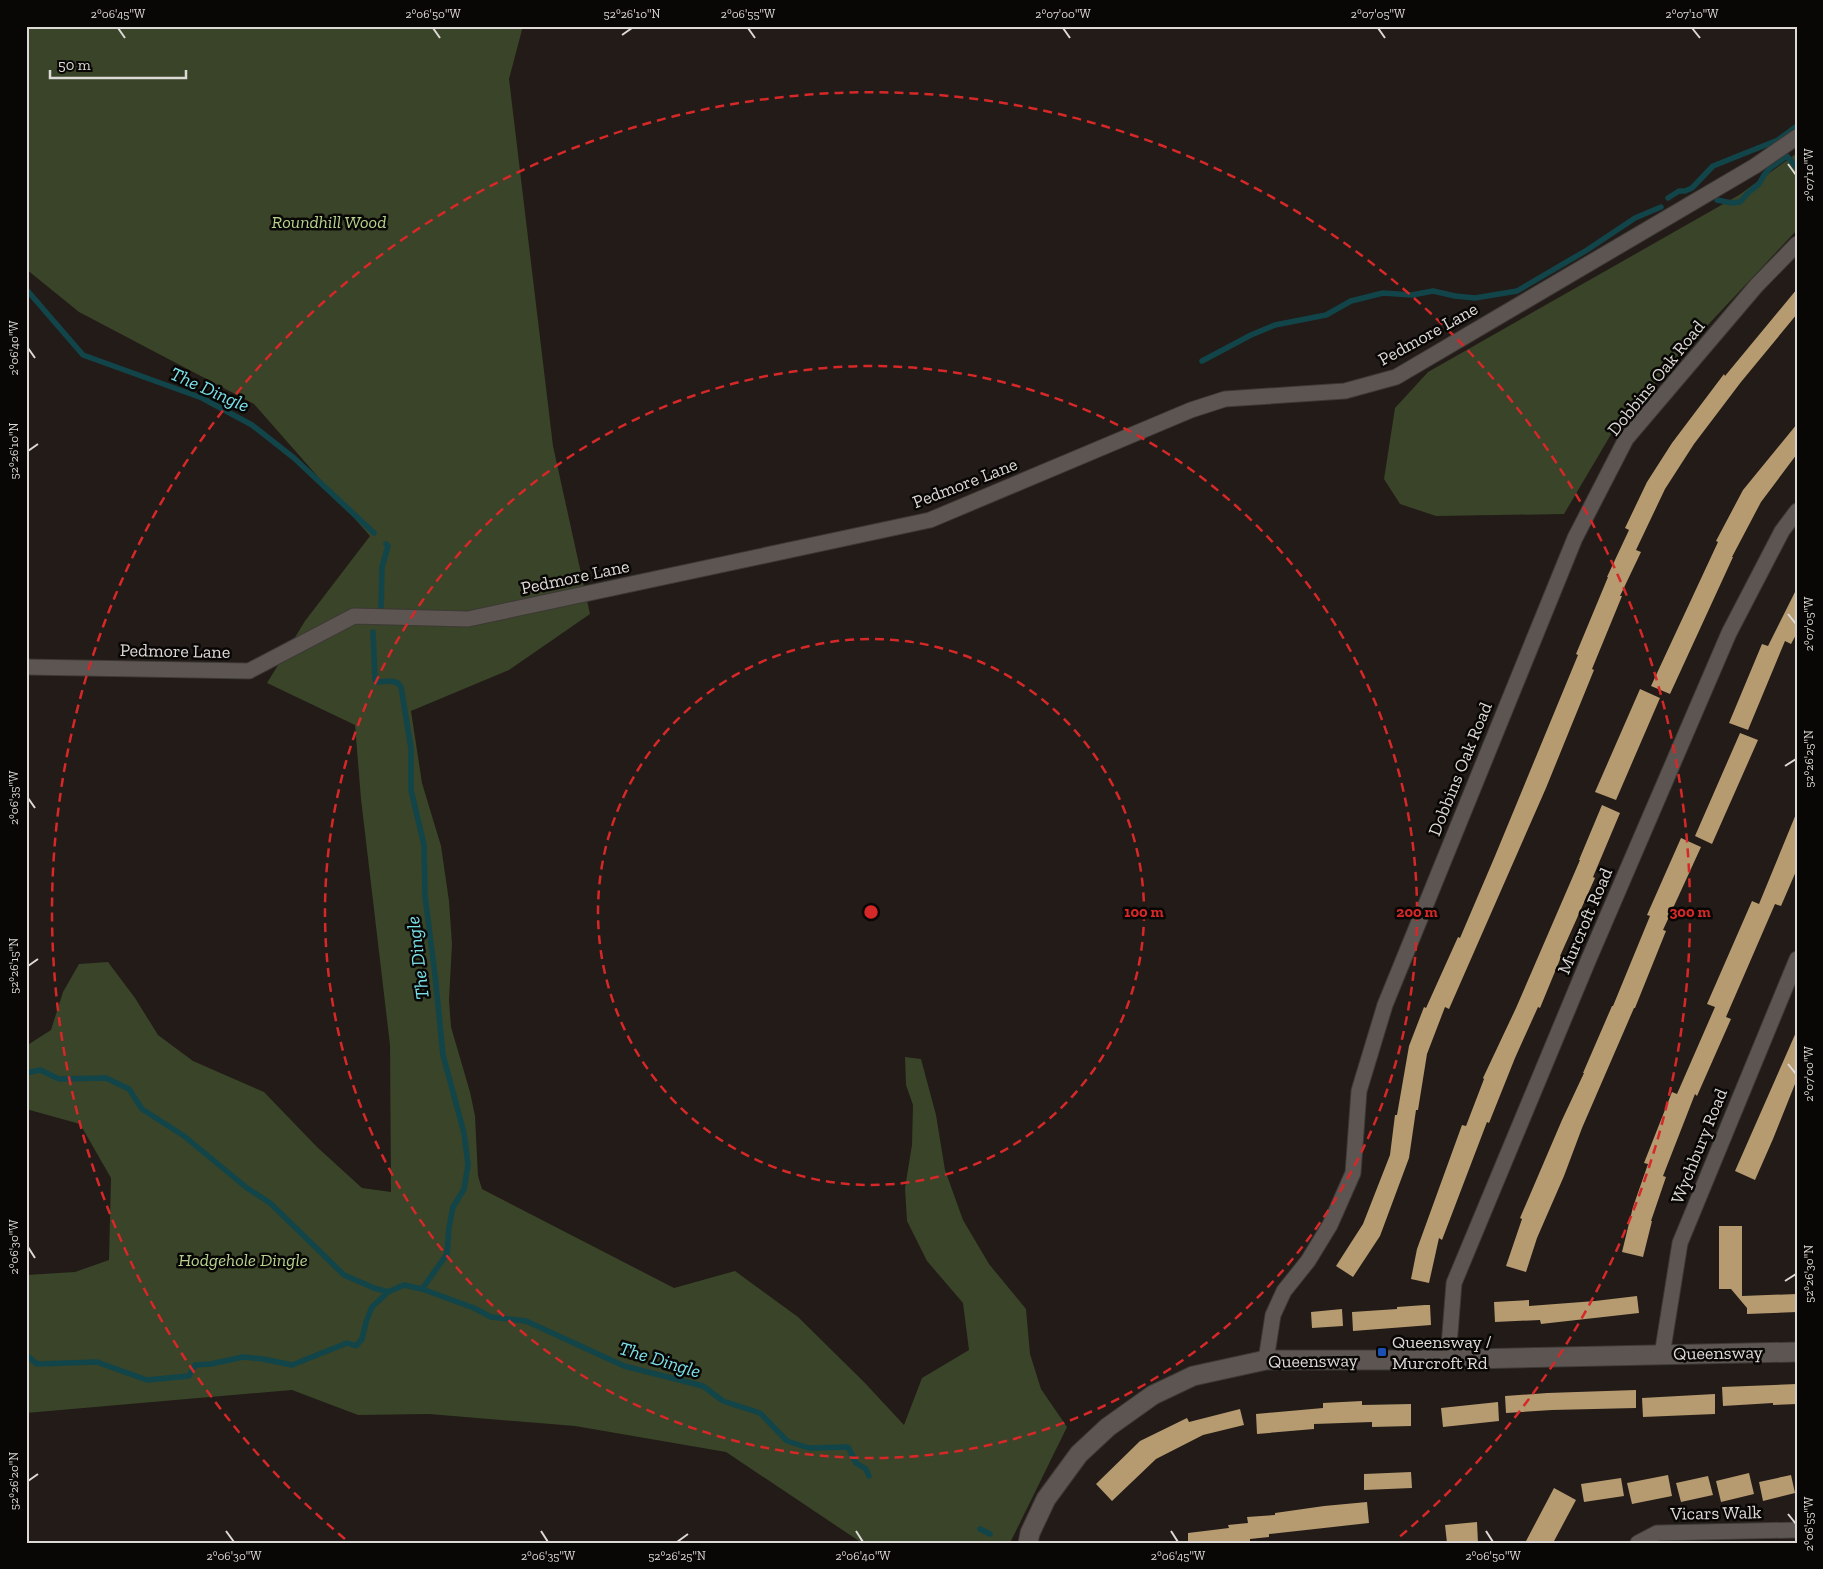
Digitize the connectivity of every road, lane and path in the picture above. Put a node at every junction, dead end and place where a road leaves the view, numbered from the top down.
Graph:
1 (1797, 136) edge
2 (1797, 244) edge
3 (1797, 511) edge
4 (26, 667) edge
5 (1797, 959) edge
6 (1797, 1352) edge
7 (1662, 1355) junction
8 (1266, 1360) junction
9 (1448, 1360) junction
10 (1797, 1530) edge
11 (1028, 1543) edge
12 (1638, 1543) edge

1 - 4 street, Pedmore Lane
2 - 8 street, Dobbins Oak Road
3 - 9 street, Murcroft Road
5 - 7 street, Wychbury Road
6 - 7 street, Queensway
7 - 9 street, Queensway
8 - 9 street, Queensway
8 - 11 street, Queensway
10 - 12 street, Vicars Walk

